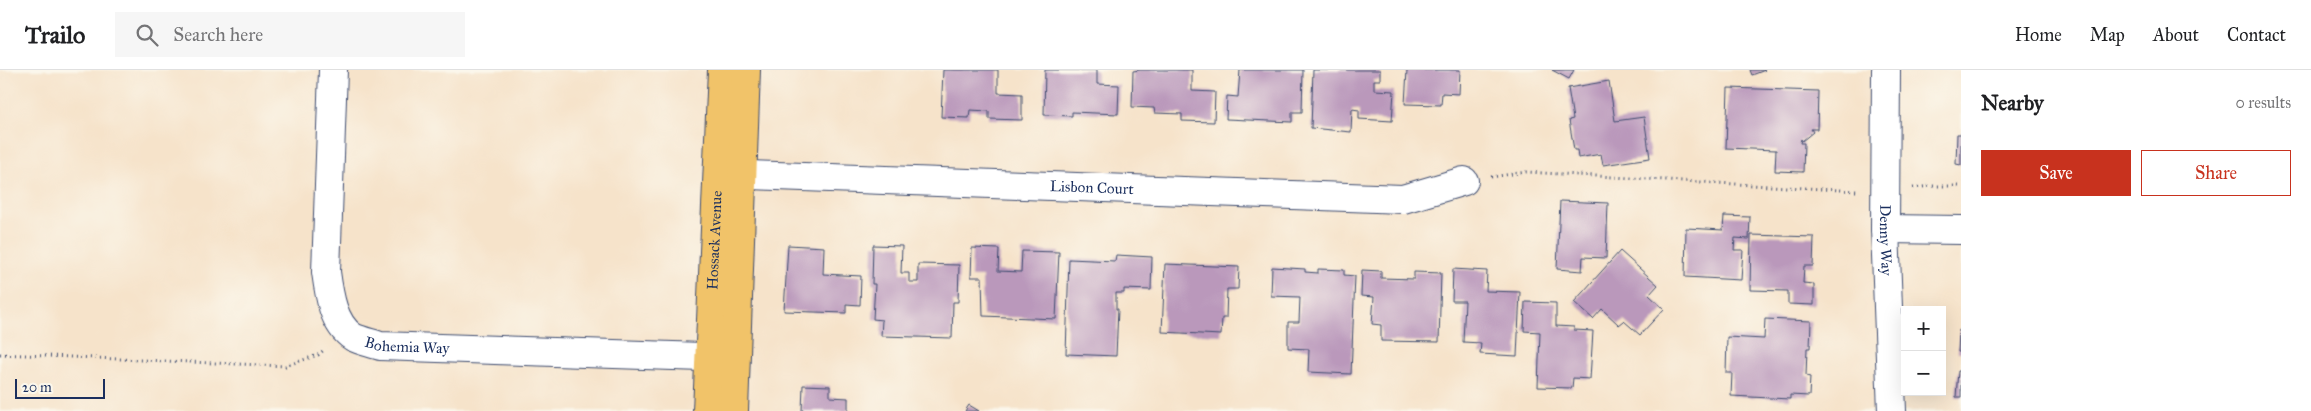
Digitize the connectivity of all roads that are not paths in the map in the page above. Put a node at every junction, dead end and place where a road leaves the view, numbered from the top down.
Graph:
1 (333, 70) edge
2 (722, 70) edge
3 (746, 70) edge
4 (1886, 70) edge
5 (731, 174) junction
6 (1464, 181) road end
7 (1885, 229) junction
8 (1961, 230) edge
9 (723, 358) junction
10 (707, 411) edge
11 (734, 411) edge
12 (1892, 411) edge

1 - 9 street, Bohemia Way
2 - 5 main road, Hossack Avenue
3 - 5 main road, Hossack Avenue
4 - 7 street, Denny Way
5 - 6 street, Lisbon Court
5 - 9 main road, Hossack Avenue
7 - 8 street
7 - 12 street, Denny Way
9 - 10 main road, Hossack Avenue
9 - 11 main road, Hossack Avenue

